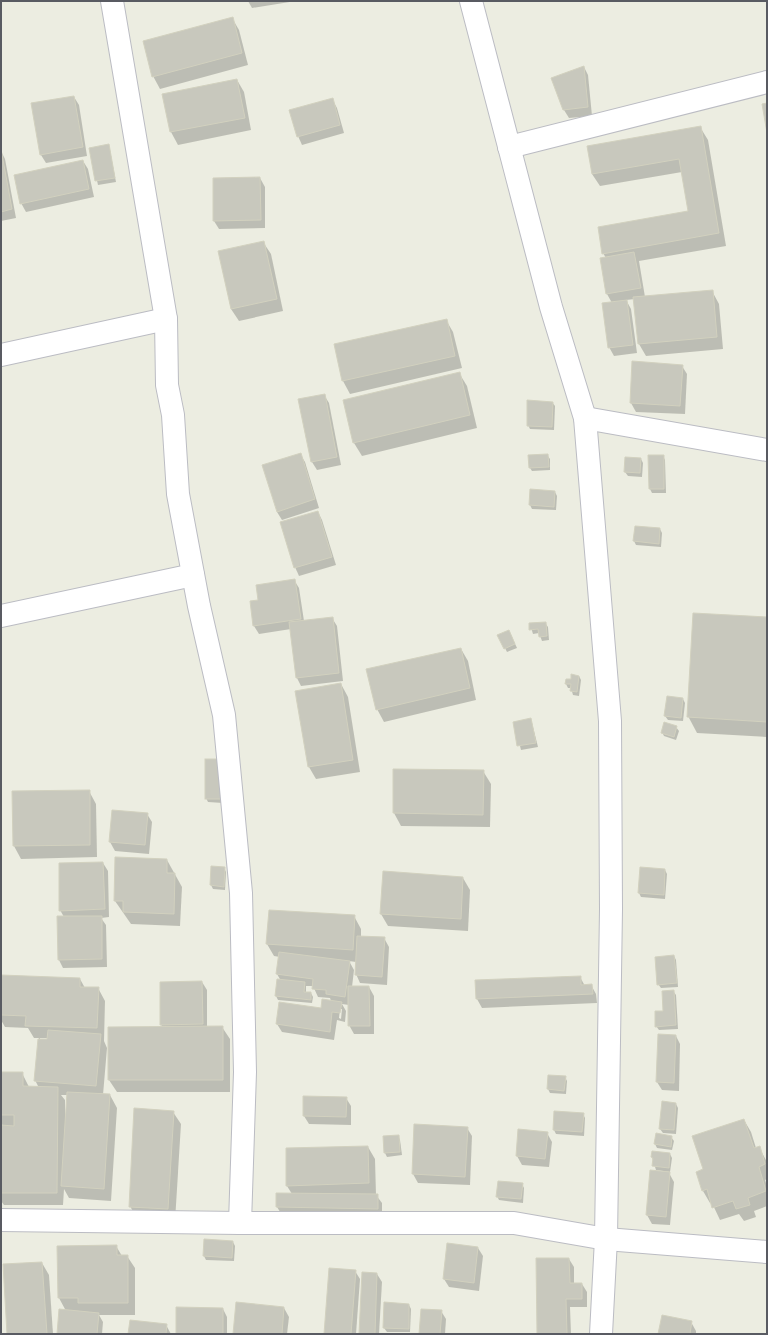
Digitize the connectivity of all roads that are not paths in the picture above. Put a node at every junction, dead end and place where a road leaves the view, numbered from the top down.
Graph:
1 (112, 1) edge
2 (471, 1) edge
3 (767, 82) edge
4 (509, 147) junction
5 (166, 319) junction
6 (1, 355) edge
7 (585, 418) junction
8 (767, 450) edge
9 (193, 575) junction
10 (1, 616) edge
11 (1, 1220) edge
12 (240, 1223) junction
13 (606, 1239) junction
14 (767, 1252) edge
15 (601, 1334) edge

1 - 5 street
2 - 4 street
3 - 4 street
4 - 7 street
5 - 6 street
5 - 9 street
7 - 8 street
7 - 13 street
9 - 10 street
9 - 12 street
11 - 12 street
12 - 13 street
13 - 14 street
13 - 15 street

